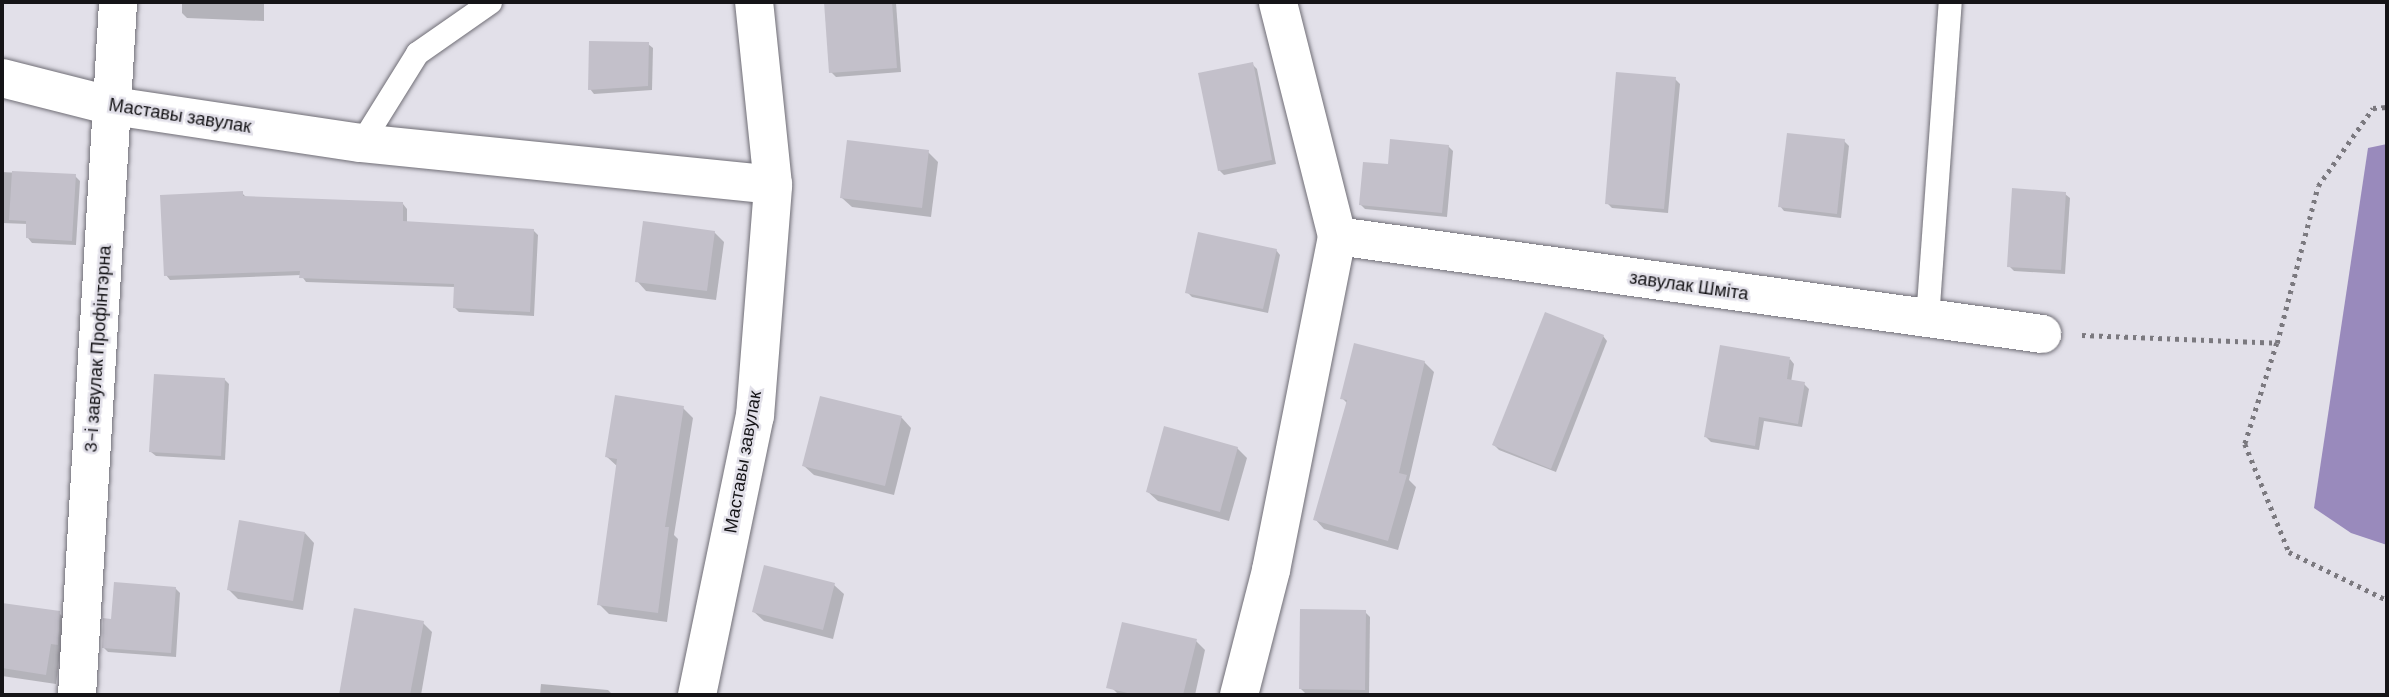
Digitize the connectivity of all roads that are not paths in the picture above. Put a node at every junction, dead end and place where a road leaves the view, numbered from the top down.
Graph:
1 (118, 2) edge
2 (490, 2) edge
3 (754, 2) edge
4 (1278, 2) edge
5 (1950, 2) edge
6 (2, 78) edge
7 (113, 106) junction
8 (361, 144) junction
9 (773, 185) junction
10 (1337, 236) junction
11 (1927, 319) junction
12 (2042, 334) road end
13 (77, 695) edge
14 (697, 695) edge
15 (1239, 695) edge

1 - 7 street, 3-і завулак Профінтэрна
2 - 8 lane
3 - 9 street, Маставы завулак
4 - 10 street
5 - 11 lane
6 - 7 street, Маставы завулак
7 - 8 street, Маставы завулак
7 - 13 street, 3-і завулак Профінтэрна
8 - 9 street, Маставы завулак
9 - 14 street, Маставы завулак
10 - 11 street, завулак Шміта
10 - 15 street
11 - 12 street, завулак Шміта

